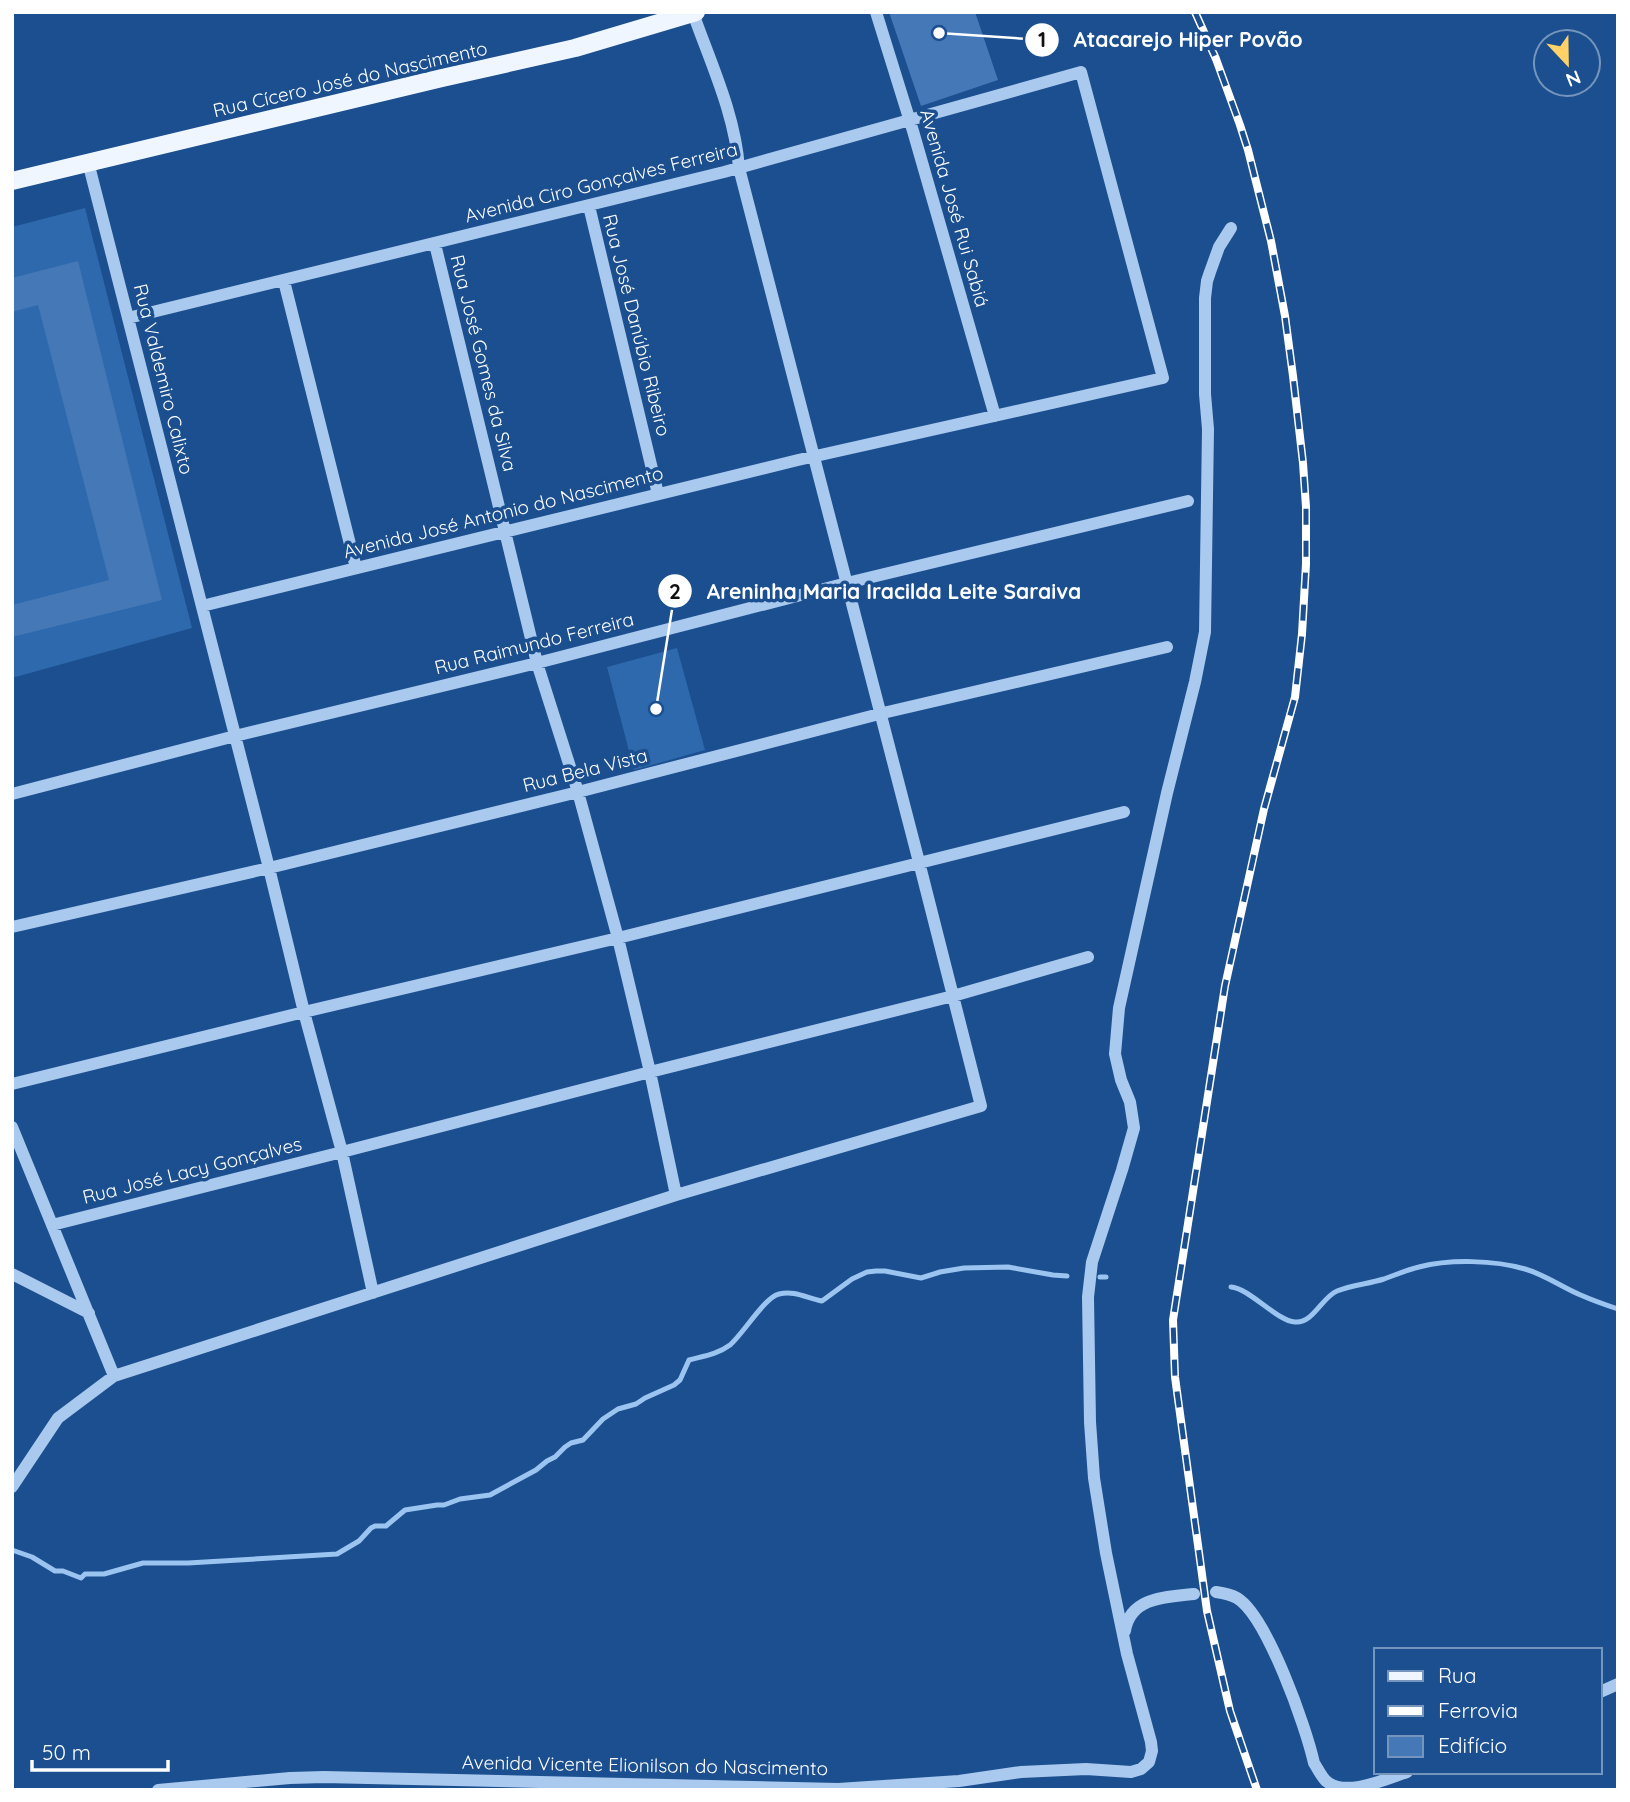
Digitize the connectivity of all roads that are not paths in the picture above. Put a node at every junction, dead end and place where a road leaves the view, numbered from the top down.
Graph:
1 (876, 12) edge
2 (695, 13) edge
3 (1081, 72) joint
4 (910, 120) junction
5 (88, 162) junction
6 (739, 168) junction
7 (12, 181) edge
8 (589, 206) junction
9 (1231, 228) dead end
10 (435, 244) junction
11 (284, 281) junction
12 (128, 318) junction
13 (995, 416) junction
14 (814, 457) junction
15 (658, 494) junction
16 (1188, 500) dead end
17 (505, 531) junction
18 (356, 568) junction
19 (847, 583) junction
20 (202, 606) junction
21 (1167, 647) dead end
22 (537, 663) junction
23 (881, 714) junction
24 (235, 736) junction
25 (578, 792) junction
26 (12, 794) edge
27 (1124, 812) dead end
28 (919, 862) junction
29 (269, 868) junction
30 (12, 927) edge
31 (618, 938) junction
32 (1088, 957) dead end
33 (953, 996) junction
34 (304, 1012) junction
35 (650, 1072) junction
36 (12, 1084) edge
37 (12, 1127) edge
38 (342, 1152) junction
39 (676, 1195) junction
40 (52, 1225) junction
41 (12, 1273) edge
42 (373, 1293) junction
43 (89, 1313) junction
44 (114, 1376) junction
45 (12, 1487) edge
46 (1216, 1592) dead end
47 (1194, 1594) dead end
48 (1127, 1651) junction
49 (1618, 1684) edge
50 (1602, 1691) edge
51 (1400, 1774) edge
52 (158, 1790) edge

1 - 4 street, Avenida José Rui Sabiá
2 - 5 main road, Rua Cícero José do Nascimento
2 - 6 street
3 - 4 street, Avenida Ciro Gonçalves Ferreira
3 - 13 street, Avenida José Antonio do Nascimento
4 - 6 street, Avenida Ciro Gonçalves Ferreira
4 - 13 street, Avenida José Rui Sabiá
5 - 7 main road, Rua Cícero José do Nascimento
5 - 12 street, Rua Valdemiro Calixto
6 - 8 street, Avenida Ciro Gonçalves Ferreira
6 - 14 street
8 - 10 street, Avenida Ciro Gonçalves Ferreira
8 - 15 street, Rua José Danúbio Ribeiro
9 - 48 street
10 - 11 street, Avenida Ciro Gonçalves Ferreira
10 - 17 street, Rua José Gomes da Silva
11 - 12 street, Avenida Ciro Gonçalves Ferreira
11 - 18 street
12 - 20 street, Rua Valdemiro Calixto
13 - 14 street, Avenida José Antonio do Nascimento
14 - 15 street, Avenida José Antonio do Nascimento
14 - 19 street
15 - 17 street, Avenida José Antonio do Nascimento
16 - 19 street, Rua Raimundo Ferreira
17 - 18 street, Avenida José Antonio do Nascimento
17 - 22 street, Rua José Gomes da Silva
18 - 20 street, Avenida José Antonio do Nascimento
19 - 22 street, Rua Raimundo Ferreira
19 - 23 street
20 - 24 street, Rua Valdemiro Calixto
21 - 23 street, Rua Bela Vista
22 - 24 street, Rua Raimundo Ferreira
22 - 25 street, Rua José Gomes da Silva
23 - 25 street, Rua Bela Vista
23 - 28 street
24 - 26 street, Rua Raimundo Ferreira
24 - 29 street, Rua Valdemiro Calixto
25 - 29 street, Rua Bela Vista
25 - 31 street, Rua José Gomes da Silva
27 - 28 street
28 - 31 street
28 - 33 street
29 - 30 street, Rua Bela Vista
29 - 34 street, Rua Valdemiro Calixto
31 - 34 street
31 - 35 street, Rua José Gomes da Silva
32 - 33 street, Rua José Lacy Gonçalves
33 - 35 street, Rua José Lacy Gonçalves
33 - 39 street
34 - 36 street
34 - 38 street, Rua Valdemiro Calixto
35 - 38 street, Rua José Lacy Gonçalves
35 - 39 street, Rua José Gomes da Silva
37 - 40 street
38 - 40 street, Rua José Lacy Gonçalves
38 - 42 street, Rua Valdemiro Calixto
39 - 42 street
40 - 43 street
41 - 43 street
42 - 44 street
43 - 44 street
44 - 45 street
46 - 51 street
47 - 48 street
48 - 52 street, Avenida Vicente Elionilson do Nascimento
49 - 50 street

